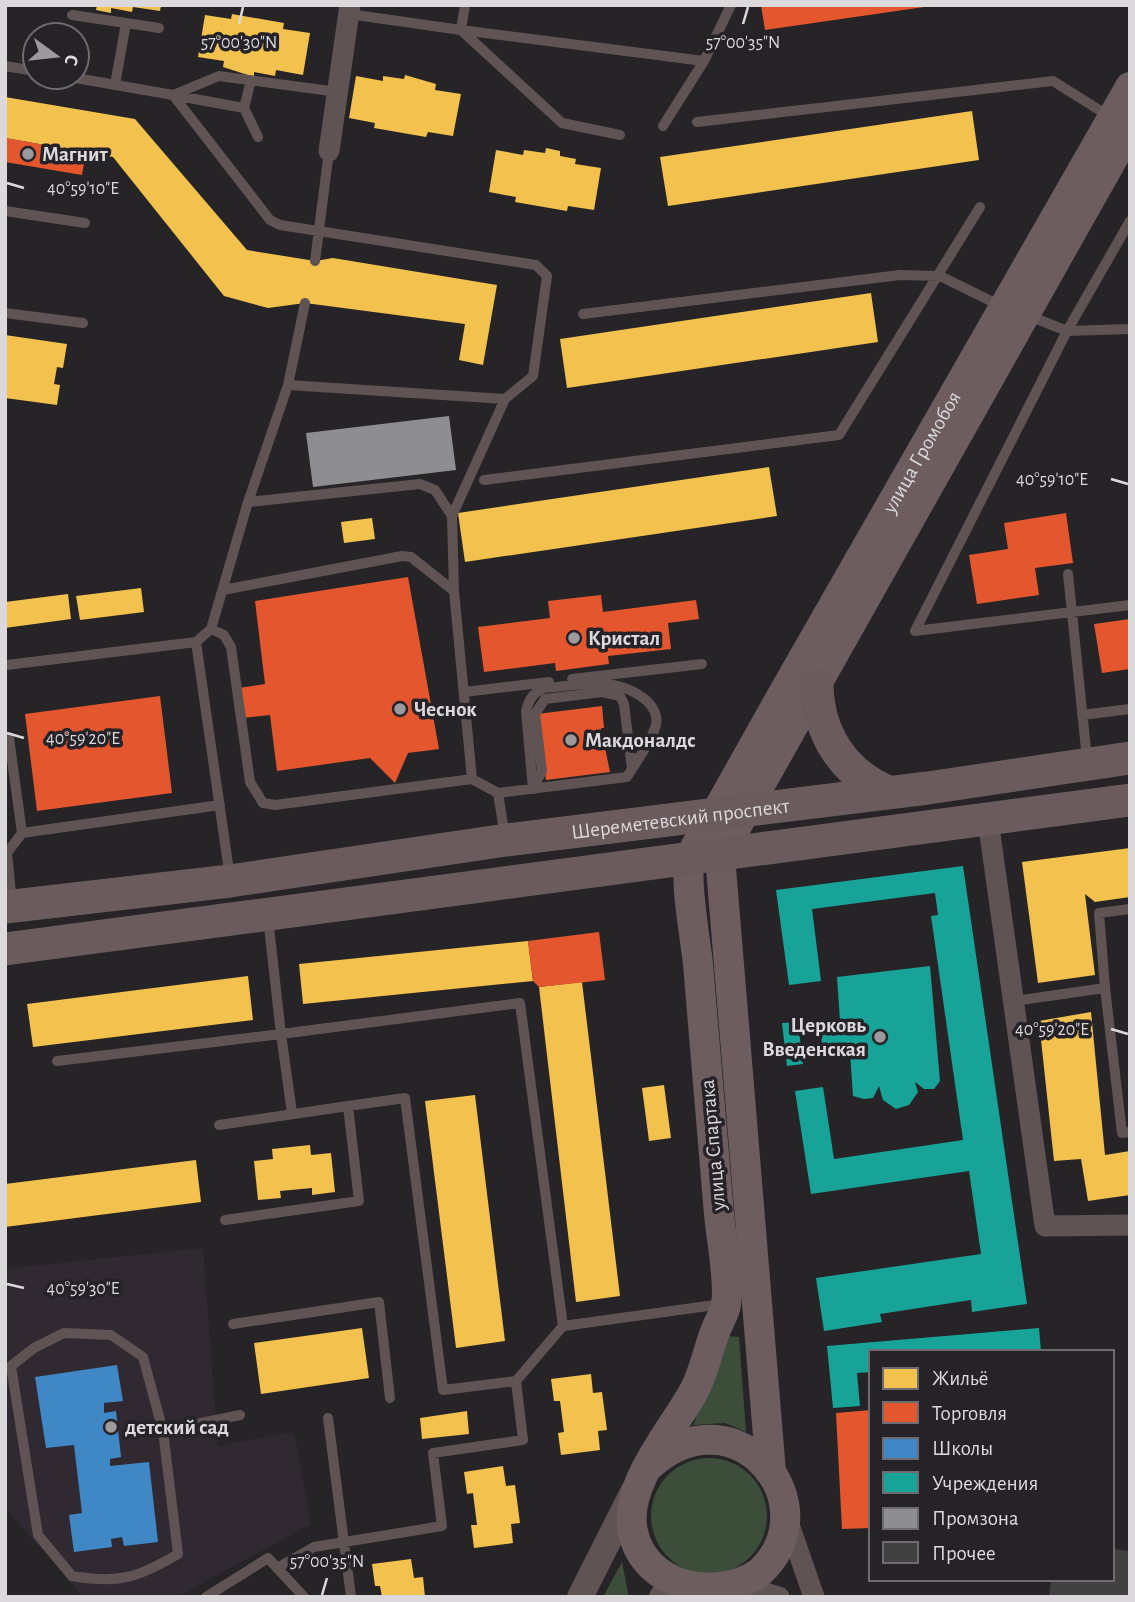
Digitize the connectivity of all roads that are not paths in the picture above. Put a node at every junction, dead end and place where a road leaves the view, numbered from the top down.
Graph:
1 (465, 5) edge
2 (731, 5) edge
3 (350, 10) edge
4 (72, 15) dead end
5 (126, 23) junction
6 (159, 28) dead end
7 (461, 30) junction
8 (704, 61) junction
9 (251, 80) junction
10 (91, 81) edge
11 (115, 85) junction
12 (1130, 87) edge
13 (338, 92) junction
14 (173, 95) junction
15 (244, 108) junction
16 (697, 122) dead end
17 (663, 126) dead end
18 (1125, 126) edge
19 (620, 135) dead end
20 (258, 137) dead end
21 (329, 151) joint
22 (980, 207) dead end
23 (5, 211) edge
24 (1130, 221) edge
25 (85, 223) dead end
26 (319, 231) junction
27 (315, 261) dead end
28 (940, 276) junction
29 (305, 303) dead end
30 (1014, 311) junction
31 (5, 313) edge
32 (583, 314) dead end
33 (83, 323) dead end
34 (1130, 329) edge
35 (1067, 331) junction
36 (288, 385) junction
37 (505, 400) junction
38 (484, 481) dead end
39 (248, 502) junction
40 (452, 516) junction
41 (1068, 574) dead end
42 (223, 590) junction
43 (454, 591) junction
44 (1130, 605) edge
45 (1071, 612) junction
46 (211, 629) junction
47 (196, 642) junction
48 (702, 664) dead end
49 (7, 665) edge
50 (817, 685) junction
51 (464, 692) junction
52 (1130, 709) edge
53 (1082, 715) junction
54 (5, 738) edge
55 (1130, 758) edge
56 (1088, 763) junction
57 (632, 769) junction
58 (472, 779) junction
59 (534, 788) junction
60 (889, 792) junction
61 (498, 793) junction
62 (1130, 800) edge
63 (220, 805) junction
64 (731, 813) junction
65 (988, 820) junction
66 (22, 833) junction
67 (506, 840) junction
68 (704, 858) junction
69 (230, 881) junction
70 (9, 906) edge
71 (1130, 909) edge
72 (252, 917) junction
73 (11, 948) edge
74 (1105, 988) junction
75 (1014, 1001) junction
76 (281, 1034) junction
77 (57, 1061) dead end
78 (348, 1106) junction
79 (292, 1113) junction
80 (219, 1125) dead end
81 (1130, 1132) edge
82 (225, 1220) dead end
83 (1130, 1225) edge
84 (727, 1303) junction
85 (233, 1324) dead end
86 (563, 1326) junction
87 (516, 1381) junction
88 (390, 1398) dead end
89 (240, 1415) dead end
90 (328, 1418) dead end
91 (163, 1432) junction
92 (771, 1472) junction
93 (644, 1474) junction
94 (785, 1512) junction
95 (344, 1542) junction
96 (638, 1549) junction
97 (277, 1567) junction
98 (723, 1591) edge
99 (206, 1597) edge
100 (303, 1597) edge
101 (351, 1597) edge
102 (580, 1597) edge
103 (655, 1597) edge
104 (662, 1597) edge
105 (779, 1597) edge
106 (814, 1597) edge

1 - 7 lane
2 - 8 lane
3 - 7 lane
3 - 13 street
4 - 5 lane
5 - 6 lane
5 - 11 lane
7 - 8 lane
7 - 19 lane
8 - 17 lane
9 - 13 lane
9 - 14 lane
9 - 15 lane
10 - 11 lane
11 - 14 lane
12 - 18 main road, улица Громобоя
13 - 21 street
14 - 15 lane
14 - 26 lane
15 - 20 lane
16 - 18 lane
18 - 30 main road, улица Громобоя
21 - 26 lane
22 - 28 lane
23 - 25 lane
24 - 35 lane
26 - 27 lane
26 - 37 lane
28 - 30 lane
28 - 32 lane
28 - 38 lane
29 - 36 lane
30 - 35 lane
30 - 50 main road, улица Громобоя
30 - 64 main road, улица Громобоя
31 - 33 lane
34 - 35 lane
35 - 45 lane
36 - 37 lane
36 - 39 lane
37 - 40 lane
39 - 40 lane
39 - 42 lane
40 - 43 lane
41 - 45 lane
42 - 43 lane
42 - 46 lane
43 - 51 lane
44 - 45 lane
45 - 53 lane
46 - 47 lane
46 - 58 lane
47 - 49 lane
47 - 63 lane
48 - 51 lane
50 - 60 main road
50 - 64 main road, улица Громобоя
51 - 58 lane
52 - 53 lane
53 - 56 lane
54 - 66 lane
55 - 56 main road, Шереметевский проспект
56 - 60 main road, Шереметевский проспект
57 - 59 lane
57 - 59 lane
57 - 59 lane
58 - 61 lane
59 - 61 lane
60 - 64 main road, Шереметевский проспект
61 - 67 lane
62 - 65 main road, Шереметевский проспект
63 - 66 lane
63 - 69 lane
64 - 67 main road, Шереметевский проспект
64 - 68 main road
65 - 68 main road, Шереметевский проспект
65 - 75 street
66 - 70 lane
67 - 69 main road, Шереметевский проспект
68 - 72 main road, Шереметевский проспект
68 - 84 main road, улица Спартака
68 - 92 main road, улица Спартака
69 - 70 main road, Шереметевский проспект
69 - 72 main road
70 - 73 main road, Шереметевский проспект
71 - 74 lane
72 - 73 main road, Шереметевский проспект
72 - 76 lane
74 - 75 lane
74 - 81 lane
75 - 83 street
76 - 77 lane
76 - 79 lane
76 - 86 lane
78 - 79 lane
78 - 82 lane
78 - 87 lane
79 - 80 lane
84 - 86 lane
84 - 93 main road, улица Спартака
85 - 88 lane
86 - 87 lane
87 - 95 lane
89 - 91 lane
90 - 95 lane
91 - 91 lane
92 - 93 main road
92 - 94 main road
93 - 96 main road
93 - 102 street
94 - 98 main road
94 - 106 street
95 - 97 lane
95 - 101 lane
96 - 98 main road
96 - 103 main road
97 - 99 lane
97 - 100 lane
98 - 104 street
98 - 105 street

